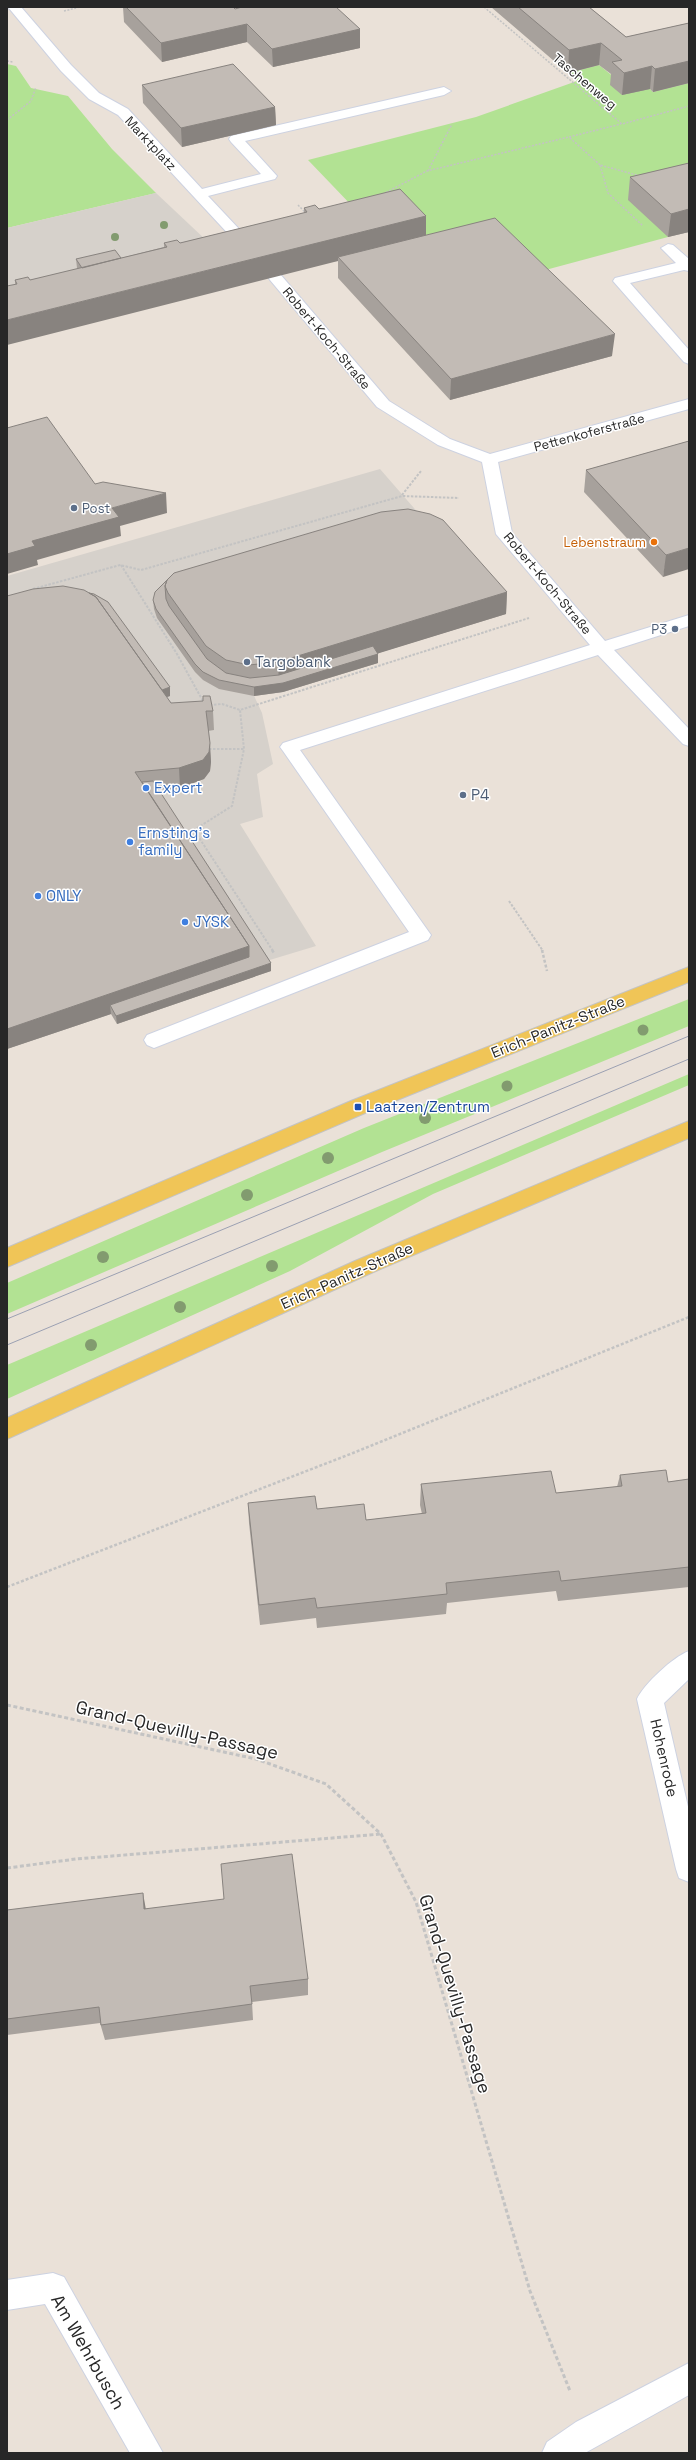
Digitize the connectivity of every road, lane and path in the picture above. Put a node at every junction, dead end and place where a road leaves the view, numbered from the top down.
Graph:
1 (33, 7) edge
2 (484, 7) edge
3 (14, 12) edge
4 (38, 80) dead end
5 (444, 91) dead end
6 (689, 106) edge
7 (7, 120) edge
8 (453, 122) dead end
9 (622, 124) junction
10 (569, 137) junction
11 (600, 165) junction
12 (427, 171) junction
13 (644, 177) edge
14 (199, 194) junction
15 (377, 197) edge
16 (298, 205) dead end
17 (308, 215) edge
18 (668, 248) joint
19 (251, 250) edge
20 (688, 266) edge
21 (275, 277) edge
22 (689, 359) edge
23 (689, 404) edge
24 (489, 459) junction
25 (498, 500) junction
26 (120, 565) junction
27 (30, 590) edge
28 (689, 620) edge
29 (602, 648) junction
30 (240, 710) dead end
31 (689, 740) edge
32 (209, 749) edge
33 (244, 749) dead end
34 (509, 901) dead end
35 (547, 971) dead end
36 (689, 974) edge
37 (154, 1040) dead end
38 (689, 1129) edge
39 (7, 1258) edge
40 (689, 1317) edge
41 (7, 1429) edge
42 (7, 1588) edge
43 (689, 1663) edge
44 (7, 1705) edge
45 (381, 1834) junction
46 (7, 1868) edge
47 (689, 1869) edge
48 (7, 2295) edge
49 (689, 2378) edge
50 (587, 2433) junction
51 (147, 2453) edge
52 (558, 2453) edge

1 - 3 street
2 - 9 path, Taschenweg
3 - 14 street, Marktplatz
4 - 7 path
5 - 14 street
6 - 9 path, Taschenweg
8 - 12 path
9 - 10 path
10 - 11 path
10 - 12 path
11 - 13 path
11 - 18 path
12 - 15 path
14 - 19 street, Marktplatz
16 - 17 path
18 - 20 street
20 - 22 street
21 - 24 street, Robert-Koch-Straße
23 - 24 street, Pettenkoferstraße
24 - 25 street, Robert-Koch-Straße
25 - 26 path
25 - 29 street, Robert-Koch-Straße
26 - 27 path
26 - 30 path
28 - 29 street
29 - 31 street, Robert-Koch-Straße
29 - 37 street
32 - 33 path
34 - 35 path
36 - 39 main road, Erich-Panitz-Straße
38 - 41 main road, Erich-Panitz-Straße
40 - 42 path
43 - 47 street, Hohenrode
44 - 45 path, Grand-Quevilly-Passage
45 - 46 path
45 - 50 path, Grand-Quevilly-Passage
48 - 51 street, Am Wehrbusch
49 - 50 street
50 - 52 street

